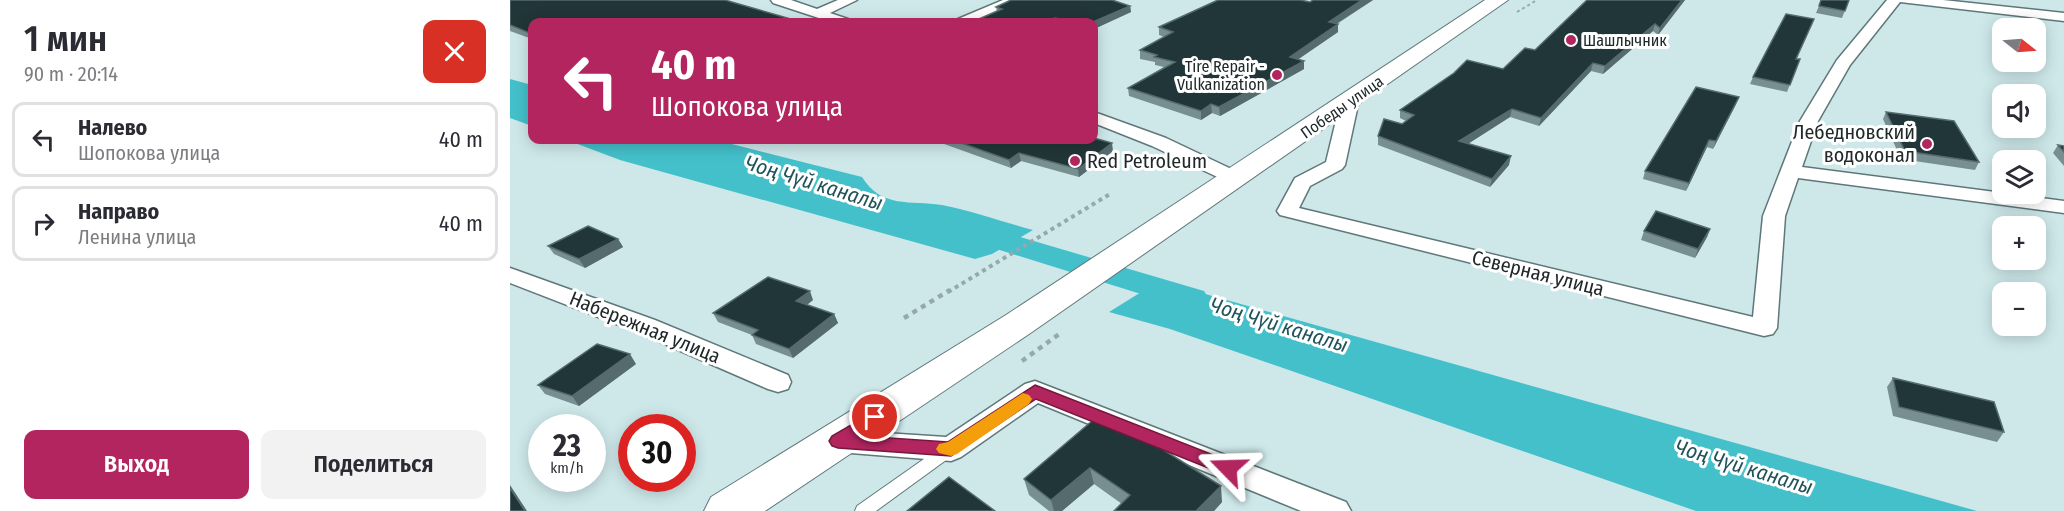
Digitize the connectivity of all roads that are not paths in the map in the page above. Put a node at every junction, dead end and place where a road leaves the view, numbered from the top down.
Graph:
1 (778, 0) edge
2 (850, 0) edge
3 (1016, 0) edge
4 (1498, 0) edge
5 (1894, 0) edge
6 (1905, 0) edge
7 (818, 13) junction
8 (2064, 17) edge
9 (832, 18) edge
10 (973, 18) edge
11 (1350, 100) junction
12 (1098, 119) edge
13 (1791, 171) junction
14 (1237, 179) junction
15 (2064, 207) edge
16 (510, 275) edge
17 (778, 382) dead end
18 (838, 441) junction
19 (951, 449) junction
20 (770, 498) edge
21 (727, 511) edge
22 (862, 511) edge
23 (1335, 511) edge

1 - 7 street
2 - 7 street
3 - 10 street
4 - 11 main road, Победы улица
5 - 13 street, Северная улица
6 - 8 street
7 - 9 street
11 - 13 street, Северная улица
11 - 14 main road, Победы улица
12 - 14 street
13 - 15 street
14 - 18 main road, Победы улица
16 - 17 street, Набережная улица
18 - 19 street
18 - 20 main road, Победы улица
19 - 22 lane
19 - 23 street
20 - 21 main road, Победы улица

